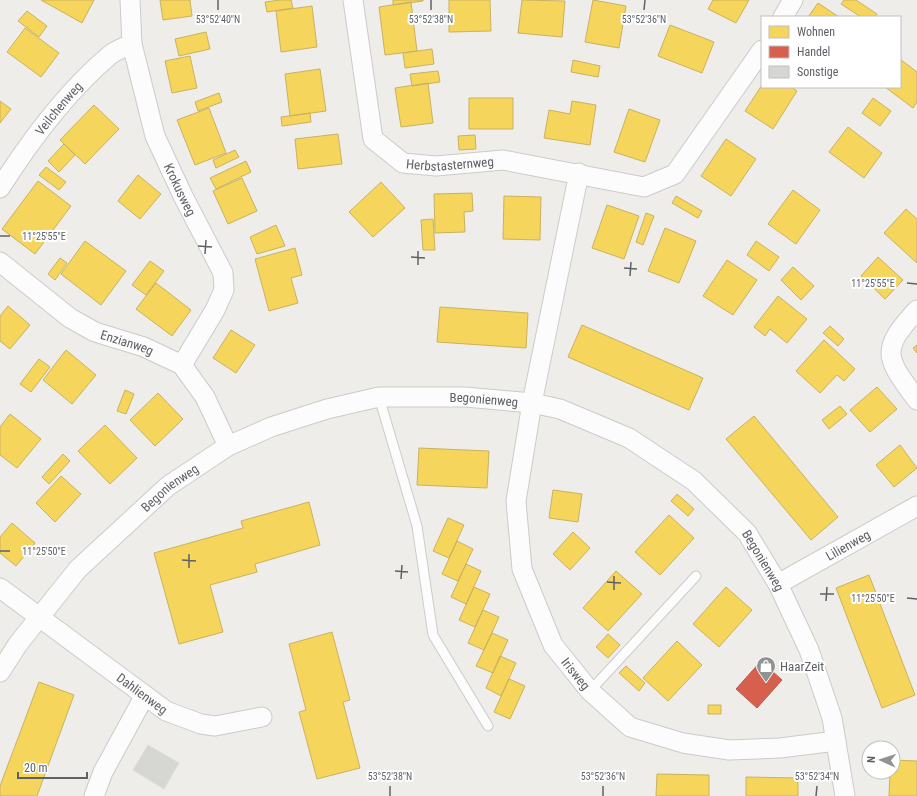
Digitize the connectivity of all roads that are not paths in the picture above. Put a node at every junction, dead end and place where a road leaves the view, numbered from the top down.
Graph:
1 (130, 0) edge
2 (353, 0) edge
3 (793, 0) edge
4 (784, 16) edge
5 (132, 44) junction
6 (761, 51) edge
7 (579, 174) junction
8 (0, 188) edge
9 (0, 262) edge
10 (917, 310) edge
11 (182, 365) junction
12 (379, 397) junction
13 (917, 400) edge
14 (532, 403) junction
15 (228, 446) junction
16 (917, 506) edge
17 (696, 576) dead end
18 (778, 584) junction
19 (0, 588) edge
20 (38, 617) junction
21 (0, 672) edge
22 (590, 691) junction
23 (145, 695) junction
24 (262, 717) dead end
25 (488, 726) dead end
26 (836, 742) junction
27 (94, 796) edge
28 (846, 796) edge

1 - 5 street, Krokusweg
2 - 7 street, Herbstasternweg
3 - 4 street
5 - 8 street, Veilchenweg
5 - 11 street, Krokusweg
6 - 7 street, Herbstasternweg
7 - 14 street
9 - 11 street, Enzianweg
10 - 13 street
11 - 15 street, Enzianweg
12 - 14 street, Begonienweg
12 - 15 street, Begonienweg
12 - 25 lane
14 - 18 street, Begonienweg
14 - 22 street, Irisweg
15 - 20 street, Begonienweg
16 - 18 street, Lilienweg
17 - 22 lane
18 - 26 street, Begonienweg
19 - 20 street, Dahlienweg
20 - 21 street, Begonienweg
20 - 23 street, Dahlienweg
22 - 26 street, Irisweg
23 - 24 street, Dahlienweg
23 - 27 street
26 - 28 street, Begonienweg

